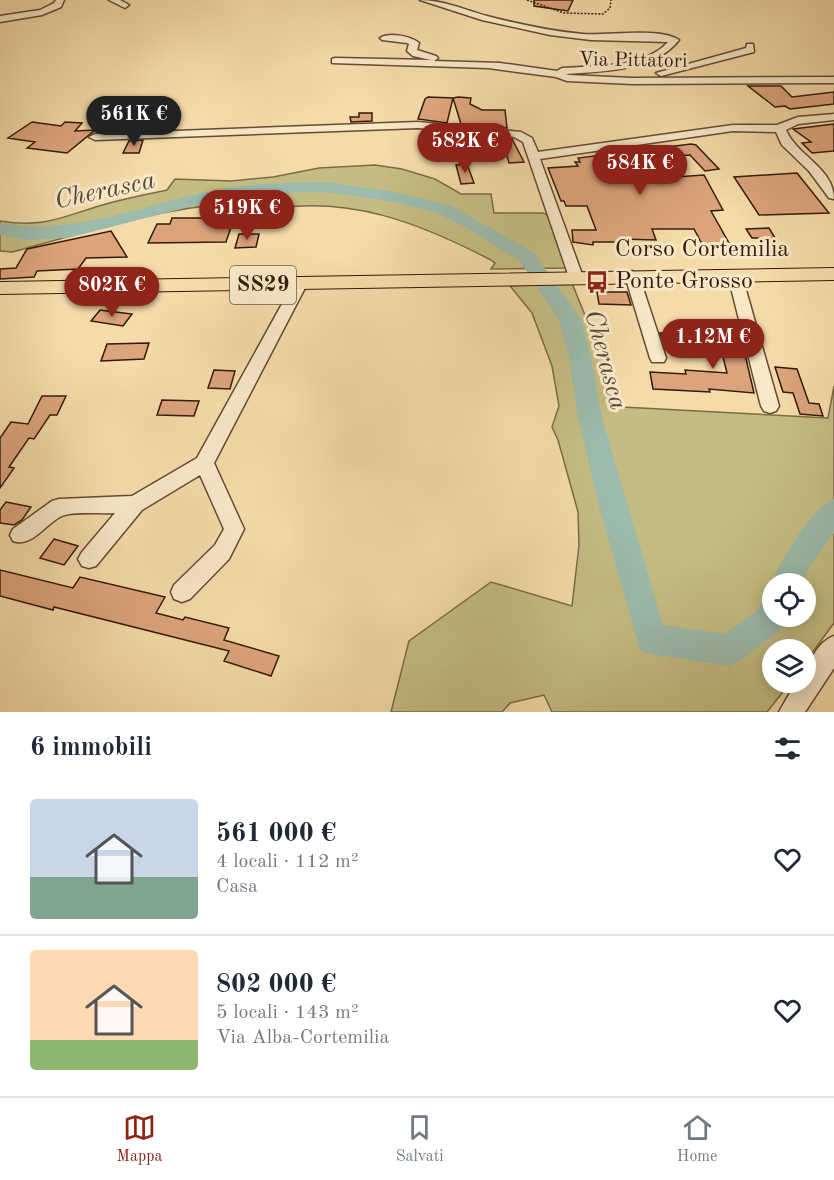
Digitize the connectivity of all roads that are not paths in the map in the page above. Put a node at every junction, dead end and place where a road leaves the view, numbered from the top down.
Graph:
1 (60, 0) edge
2 (112, 0) edge
3 (424, 0) edge
4 (125, 5) dead end
5 (0, 19) edge
6 (385, 38) dead end
7 (750, 46) dead end
8 (335, 61) dead end
9 (462, 64) junction
10 (559, 74) junction
11 (834, 80) edge
12 (632, 81) junction
13 (834, 111) edge
14 (834, 117) edge
15 (781, 128) junction
16 (95, 137) dead end
17 (533, 156) junction
18 (834, 195) edge
19 (834, 274) edge
20 (632, 276) junction
21 (735, 276) junction
22 (573, 277) junction
23 (300, 284) junction
24 (0, 288) edge
25 (658, 358) dead end
26 (770, 406) dead end
27 (204, 463) junction
28 (135, 504) junction
29 (20, 535) dead end
30 (89, 559) dead end
31 (182, 592) dead end
32 (834, 647) edge
33 (791, 712) edge

1 - 5 street
2 - 4 street
3 - 10 street, Via Pittatori
6 - 9 street
7 - 12 street
8 - 9 street
9 - 10 street
10 - 12 street, Via Pittatori
11 - 12 street, Via Pittatori
13 - 15 street
14 - 15 street
15 - 17 street
15 - 18 street
16 - 17 street
17 - 22 street
19 - 21 main road, Corso Cortemilia / SS29
20 - 21 main road, Corso Cortemilia / SS29
20 - 22 main road, Corso Cortemilia / SS29
20 - 25 street
21 - 26 street
22 - 23 main road, SS29
23 - 24 main road, SS29
23 - 27 street
27 - 28 street
27 - 31 street
28 - 29 street
28 - 30 street
32 - 33 street

